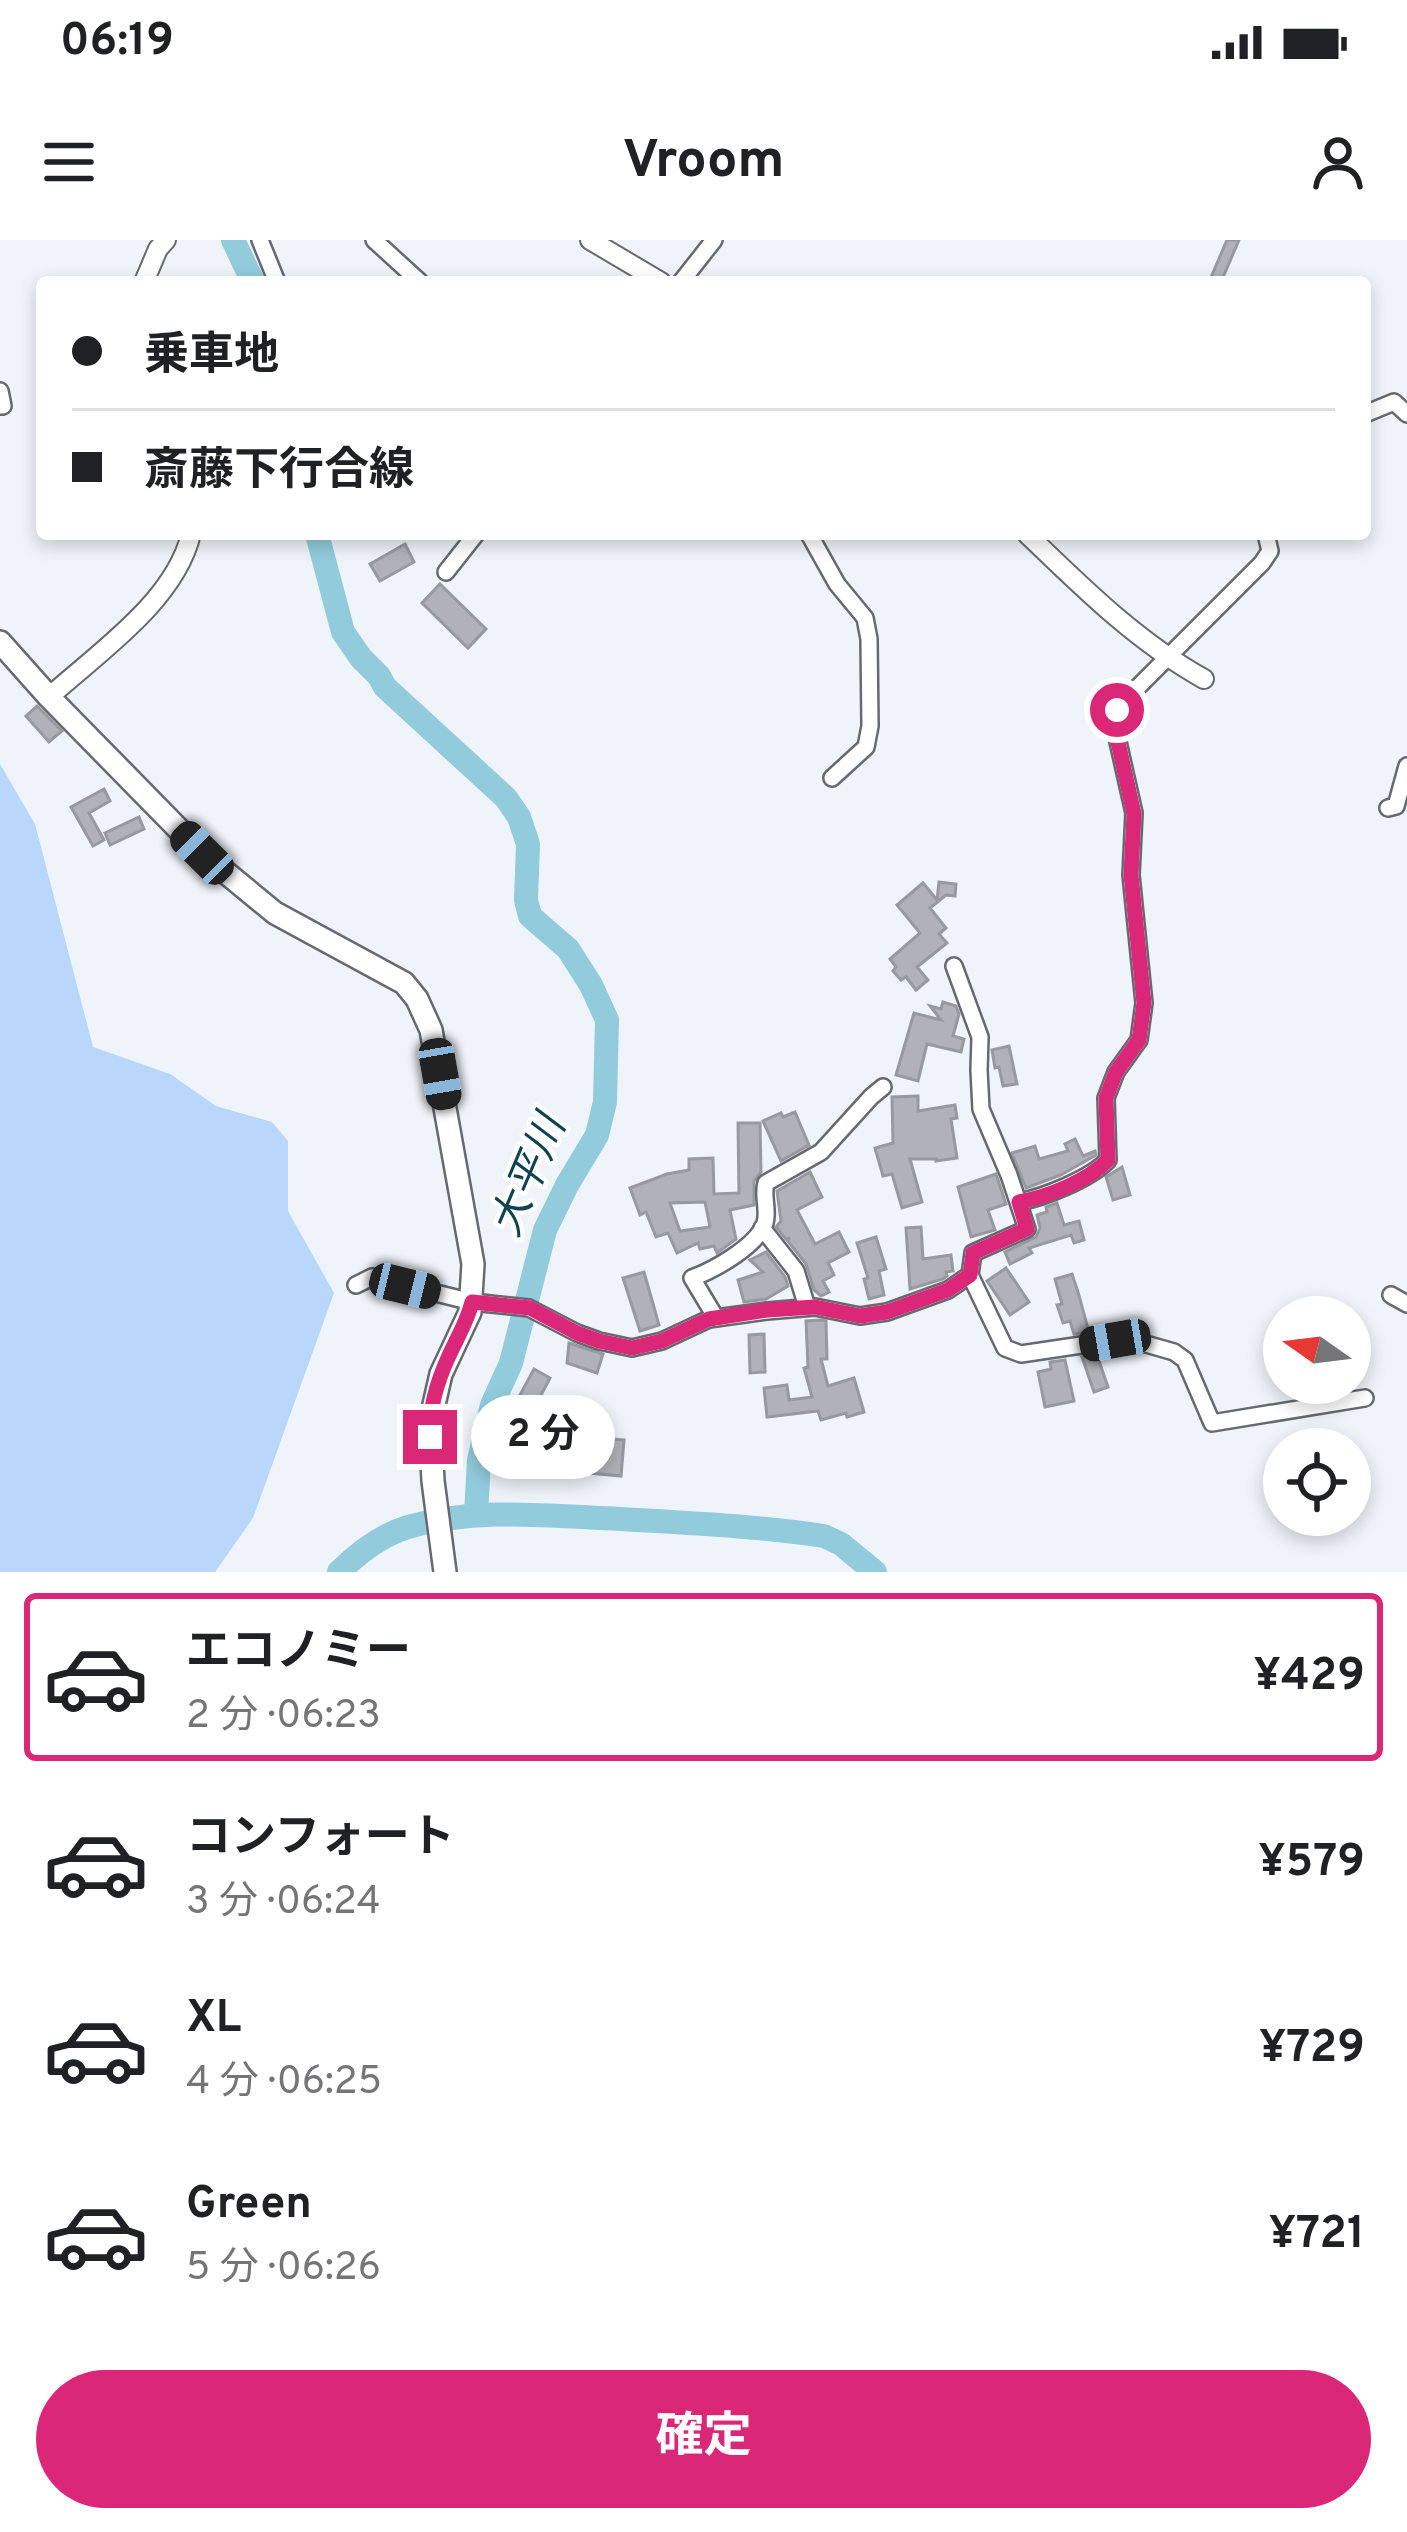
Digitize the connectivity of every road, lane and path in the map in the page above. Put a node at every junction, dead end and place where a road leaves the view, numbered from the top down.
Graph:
1 (166, 240) edge
2 (260, 240) edge
3 (374, 240) edge
4 (590, 240) edge
5 (714, 240) edge
6 (146, 276) edge
7 (275, 276) edge
8 (413, 276) edge
9 (651, 276) edge
10 (686, 276) edge
11 (0, 391) edge
12 (0, 406) edge
13 (1371, 412) edge
14 (1407, 414) edge
15 (189, 540) edge
16 (471, 540) edge
17 (812, 540) edge
18 (1033, 540) edge
19 (1267, 540) edge
20 (446, 572) dead end
21 (0, 642) edge
22 (1166, 658) junction
23 (1204, 679) dead end
24 (50, 697) junction
25 (1407, 766) edge
26 (832, 778) dead end
27 (1388, 808) dead end
28 (954, 966) dead end
29 (883, 1087) dead end
30 (1019, 1202) junction
31 (762, 1228) junction
32 (970, 1275) junction
33 (356, 1285) dead end
34 (1391, 1295) dead end
35 (472, 1302) junction
36 (1407, 1304) edge
37 (807, 1307) junction
38 (716, 1318) junction
39 (1328, 1404) edge
40 (445, 1570) edge

1 - 6 street
2 - 7 street
3 - 8 street
4 - 9 street
5 - 10 street
11 - 12 street
13 - 14 street
15 - 24 street
16 - 20 street
17 - 26 street
18 - 22 street
19 - 22 street
21 - 24 main road
22 - 23 street
22 - 30 street
24 - 35 main road
25 - 27 street
28 - 30 street
29 - 31 street
30 - 32 street
31 - 37 street
31 - 38 street
32 - 37 street
32 - 39 street
33 - 35 street
34 - 36 street
35 - 38 street
35 - 40 main road
37 - 38 street

